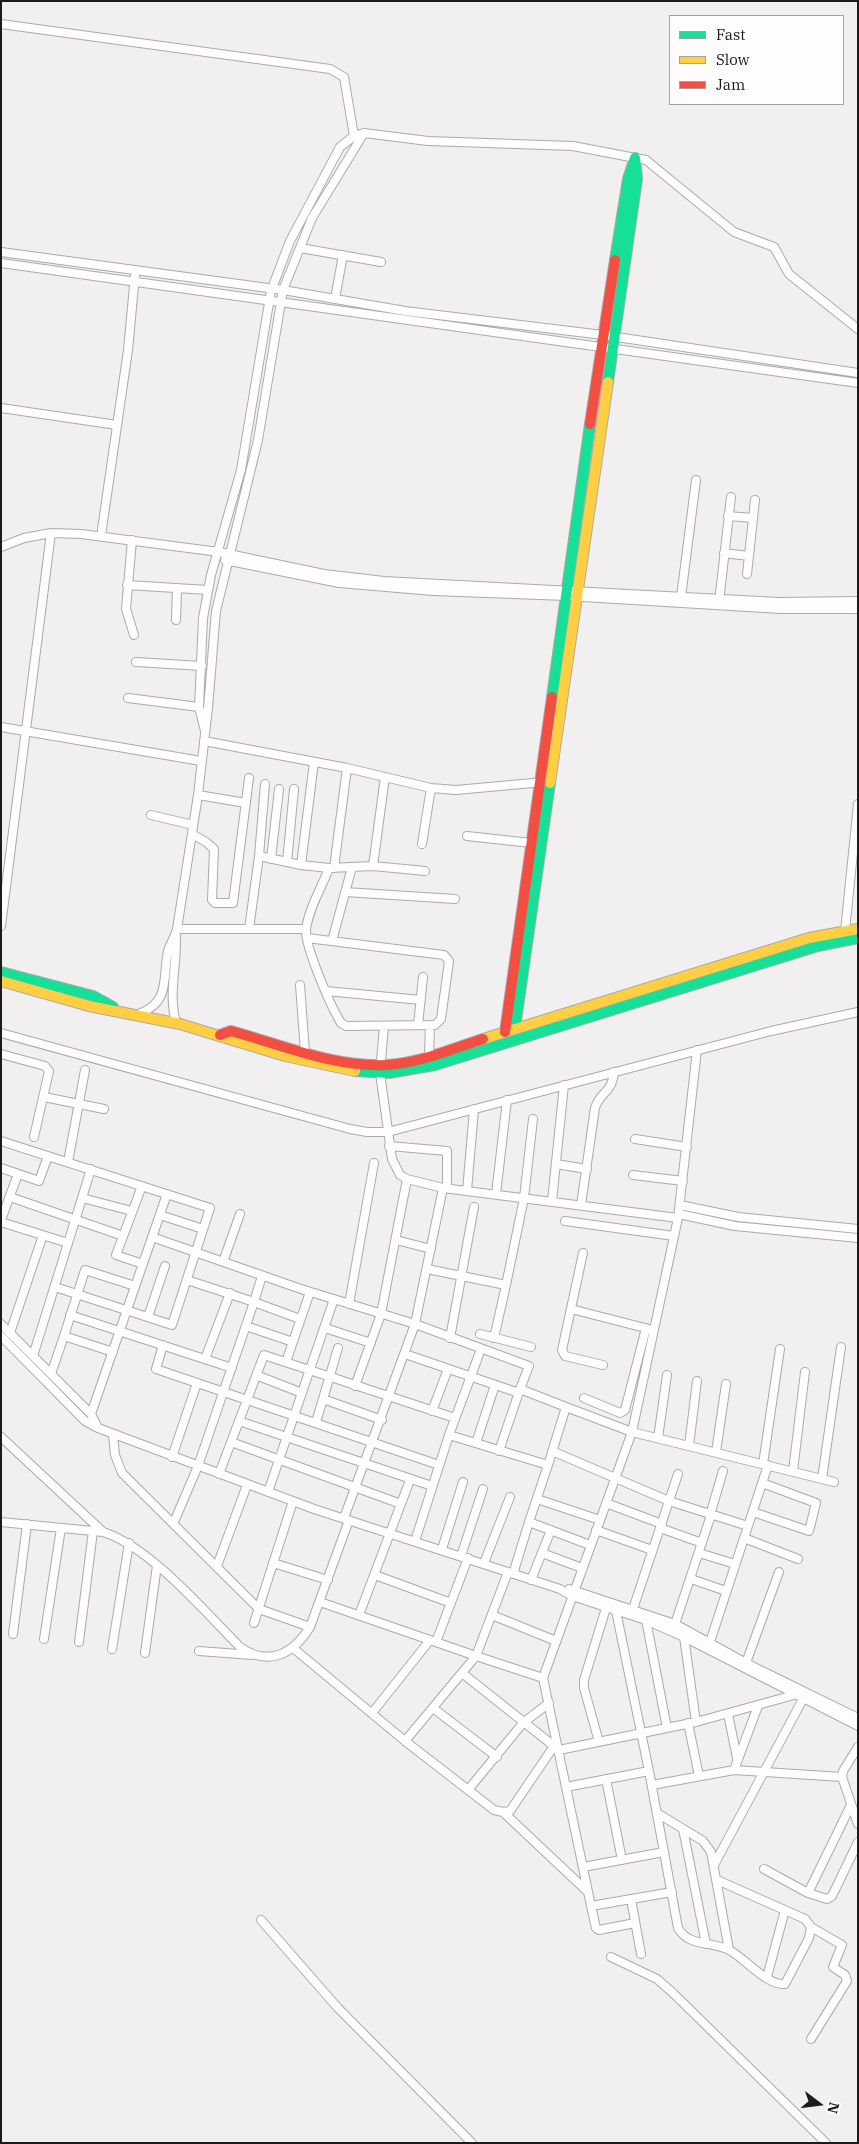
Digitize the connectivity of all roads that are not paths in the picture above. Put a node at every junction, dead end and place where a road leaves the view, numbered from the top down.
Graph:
1 (1, 24) edge
2 (364, 133) junction
3 (354, 136) junction
4 (634, 158) junction
5 (300, 248) junction
6 (1, 252) edge
7 (343, 255) junction
8 (381, 262) dead end
9 (1, 263) edge
10 (135, 271) junction
11 (134, 280) junction
12 (271, 290) junction
13 (283, 290) junction
14 (334, 299) junction
15 (270, 302) junction
16 (281, 302) junction
17 (858, 329) edge
18 (607, 342) junction
19 (858, 373) edge
20 (858, 383) edge
21 (1, 408) edge
22 (117, 425) junction
23 (696, 480) dead end
24 (730, 497) dead end
25 (755, 500) dead end
26 (728, 516) junction
27 (753, 518) junction
28 (51, 533) junction
29 (101, 536) junction
30 (132, 540) junction
31 (1, 547) edge
32 (724, 554) junction
33 (218, 555) junction
34 (749, 556) junction
35 (229, 557) junction
36 (746, 574) dead end
37 (127, 585) junction
38 (177, 588) junction
39 (208, 590) junction
40 (572, 592) junction
41 (681, 597) junction
42 (719, 602) junction
43 (858, 602) edge
44 (858, 609) edge
45 (176, 620) dead end
46 (134, 635) dead end
47 (136, 662) dead end
48 (202, 666) junction
49 (128, 698) dead end
50 (199, 707) junction
51 (1, 727) edge
52 (205, 731) junction
53 (27, 732) junction
54 (204, 740) junction
55 (202, 761) junction
56 (314, 762) junction
57 (347, 768) junction
58 (385, 777) junction
59 (249, 778) dead end
60 (545, 782) junction
61 (265, 784) dead end
62 (431, 788) junction
63 (279, 789) dead end
64 (294, 789) dead end
65 (198, 795) junction
66 (246, 803) junction
67 (858, 804) edge
68 (151, 815) dead end
69 (193, 825) junction
70 (192, 834) junction
71 (467, 836) dead end
72 (531, 843) junction
73 (422, 844) dead end
74 (259, 856) junction
75 (271, 859) junction
76 (287, 862) junction
77 (301, 865) junction
78 (373, 866) junction
79 (352, 867) junction
80 (332, 868) junction
81 (425, 871) dead end
82 (345, 892) junction
83 (455, 899) dead end
84 (1, 926) edge
85 (249, 929) junction
86 (306, 929) junction
87 (858, 929) edge
88 (845, 930) junction
89 (176, 932) junction
90 (307, 938) junction
91 (858, 938) edge
92 (332, 941) junction
93 (1, 972) edge
94 (423, 977) dead end
95 (1, 981) edge
96 (300, 985) dead end
97 (326, 991) junction
98 (421, 1000) junction
99 (121, 1011) junction
100 (858, 1012) edge
101 (139, 1014) junction
102 (176, 1023) junction
103 (418, 1025) junction
104 (430, 1025) junction
105 (384, 1026) junction
106 (510, 1030) junction
107 (1, 1033) edge
108 (220, 1035) junction
109 (697, 1050) junction
110 (305, 1052) junction
111 (1, 1054) edge
112 (429, 1056) junction
113 (380, 1069) junction
114 (84, 1070) dead end
115 (614, 1072) junction
116 (564, 1085) junction
117 (44, 1097) junction
118 (507, 1100) junction
119 (78, 1104) junction
120 (104, 1109) dead end
121 (474, 1109) junction
122 (533, 1118) dead end
123 (388, 1129) junction
124 (34, 1137) dead end
125 (635, 1138) dead end
126 (1, 1141) edge
127 (389, 1146) junction
128 (687, 1147) junction
129 (48, 1156) junction
130 (68, 1162) junction
131 (374, 1163) dead end
132 (556, 1164) junction
133 (1, 1168) edge
134 (91, 1169) junction
135 (587, 1169) junction
136 (18, 1174) junction
137 (633, 1175) dead end
138 (407, 1179) junction
139 (683, 1181) junction
140 (142, 1186) junction
141 (445, 1188) junction
142 (467, 1191) junction
143 (167, 1194) junction
144 (496, 1194) junction
145 (10, 1197) junction
146 (82, 1198) junction
147 (524, 1198) junction
148 (552, 1201) junction
149 (581, 1205) junction
150 (680, 1205) junction
151 (474, 1207) dead end
152 (132, 1211) junction
153 (240, 1214) dead end
154 (160, 1215) junction
155 (679, 1216) junction
156 (76, 1220) junction
157 (1, 1221) edge
158 (565, 1221) dead end
159 (203, 1229) junction
160 (858, 1229) edge
161 (43, 1235) junction
162 (123, 1236) junction
163 (674, 1236) junction
164 (152, 1237) junction
165 (858, 1238) edge
166 (396, 1240) junction
167 (68, 1243) junction
168 (431, 1249) junction
169 (196, 1253) junction
170 (583, 1253) dead end
171 (223, 1262) junction
172 (143, 1264) junction
173 (165, 1266) dead end
174 (427, 1268) junction
175 (262, 1276) junction
176 (461, 1276) junction
177 (187, 1280) junction
178 (506, 1285) junction
179 (135, 1286) junction
180 (54, 1287) junction
181 (310, 1292) junction
182 (230, 1293) junction
183 (77, 1294) junction
184 (334, 1299) junction
185 (254, 1302) junction
186 (349, 1304) junction
187 (571, 1309) junction
188 (127, 1310) junction
189 (381, 1314) junction
190 (70, 1315) junction
191 (148, 1317) junction
192 (300, 1319) junction
193 (1, 1324) edge
194 (415, 1324) junction
195 (246, 1326) junction
196 (324, 1328) junction
197 (646, 1328) junction
198 (654, 1330) junction
199 (120, 1331) junction
200 (10, 1332) junction
201 (480, 1334) dead end
202 (1, 1336) edge
203 (64, 1336) junction
204 (450, 1338) junction
205 (494, 1338) junction
206 (293, 1342) junction
207 (371, 1343) junction
208 (163, 1346) junction
209 (841, 1346) dead end
210 (531, 1347) dead end
211 (338, 1348) dead end
212 (481, 1349) junction
213 (780, 1349) dead end
214 (113, 1352) junction
215 (405, 1354) junction
216 (33, 1356) junction
217 (205, 1359) junction
218 (286, 1362) junction
219 (603, 1365) dead end
220 (232, 1368) junction
221 (448, 1368) junction
222 (310, 1370) junction
223 (805, 1372) dead end
224 (51, 1374) junction
225 (256, 1375) junction
226 (667, 1375) dead end
227 (330, 1377) junction
228 (471, 1377) junction
229 (697, 1381) dead end
230 (198, 1383) junction
231 (726, 1384) dead end
232 (495, 1385) junction
233 (356, 1386) junction
234 (224, 1391) junction
235 (520, 1391) junction
236 (302, 1393) junction
237 (389, 1398) junction
238 (584, 1398) dead end
239 (247, 1399) junction
240 (323, 1399) junction
241 (566, 1407) junction
242 (432, 1411) junction
243 (91, 1414) junction
244 (295, 1415) junction
245 (455, 1418) junction
246 (382, 1420) junction
247 (239, 1421) junction
248 (316, 1422) junction
249 (98, 1428) junction
250 (632, 1432) junction
251 (112, 1435) junction
252 (449, 1435) junction
253 (1, 1437) edge
254 (287, 1438) junction
255 (658, 1438) junction
256 (374, 1441) junction
257 (231, 1442) junction
258 (476, 1443) junction
259 (689, 1446) junction
260 (499, 1450) junction
261 (552, 1451) junction
262 (716, 1452) junction
263 (172, 1457) junction
264 (280, 1458) junction
265 (364, 1464) junction
266 (440, 1464) junction
267 (548, 1465) junction
268 (766, 1465) junction
269 (198, 1466) junction
270 (724, 1471) dead end
271 (793, 1471) junction
272 (219, 1474) junction
273 (678, 1474) dead end
274 (615, 1479) junction
275 (822, 1479) junction
276 (410, 1480) junction
277 (464, 1482) dead end
278 (834, 1482) dead end
279 (762, 1483) junction
280 (248, 1485) junction
281 (432, 1486) junction
282 (356, 1488) junction
283 (483, 1489) dead end
284 (268, 1492) junction
285 (510, 1496) dead end
286 (537, 1499) junction
287 (293, 1501) junction
288 (669, 1501) junction
289 (606, 1503) junction
290 (401, 1504) junction
291 (753, 1512) junction
292 (710, 1515) junction
293 (347, 1519) junction
294 (600, 1520) junction
295 (1, 1522) edge
296 (174, 1522) junction
297 (529, 1522) junction
298 (27, 1524) junction
299 (661, 1526) junction
300 (748, 1526) junction
301 (61, 1528) junction
302 (550, 1530) junction
303 (596, 1530) junction
304 (94, 1531) junction
305 (103, 1532) junction
306 (391, 1533) junction
307 (744, 1538) junction
308 (415, 1541) junction
309 (129, 1543) junction
310 (702, 1543) junction
311 (590, 1545) junction
312 (442, 1549) junction
313 (652, 1550) junction
314 (699, 1552) junction
315 (542, 1553) junction
316 (464, 1557) junction
317 (798, 1558) dead end
318 (273, 1563) junction
319 (484, 1564) junction
320 (735, 1564) junction
321 (157, 1566) junction
322 (217, 1566) junction
323 (582, 1568) junction
324 (779, 1572) dead end
325 (510, 1573) junction
326 (375, 1574) junction
327 (691, 1579) junction
328 (328, 1580) junction
329 (532, 1580) junction
330 (726, 1591) junction
331 (573, 1593) junction
332 (320, 1602) junction
333 (451, 1603) junction
334 (606, 1608) junction
335 (259, 1609) junction
336 (616, 1611) junction
337 (631, 1612) junction
338 (358, 1615) junction
339 (492, 1615) junction
340 (646, 1620) junction
341 (254, 1623) dead end
342 (675, 1624) junction
343 (310, 1627) junction
344 (13, 1634) dead end
345 (684, 1637) junction
346 (44, 1639) dead end
347 (433, 1641) junction
348 (556, 1641) junction
349 (80, 1642) dead end
350 (710, 1642) junction
351 (293, 1648) junction
352 (112, 1649) dead end
353 (199, 1651) dead end
354 (145, 1653) dead end
355 (252, 1655) junction
356 (476, 1656) junction
357 (746, 1663) junction
358 (462, 1673) junction
359 (543, 1678) junction
360 (794, 1695) junction
361 (802, 1699) junction
362 (548, 1703) junction
363 (758, 1706) junction
364 (433, 1708) junction
365 (372, 1714) junction
366 (728, 1714) junction
367 (858, 1718) edge
368 (523, 1723) junction
369 (692, 1723) junction
370 (858, 1726) edge
371 (667, 1728) junction
372 (641, 1734) junction
373 (405, 1741) junction
374 (599, 1742) junction
375 (858, 1747) edge
376 (556, 1748) junction
377 (497, 1757) junction
378 (738, 1759) junction
379 (734, 1770) junction
380 (649, 1771) junction
381 (762, 1772) junction
382 (699, 1776) junction
383 (842, 1777) junction
384 (606, 1779) junction
385 (652, 1784) junction
386 (566, 1787) junction
387 (468, 1790) junction
388 (854, 1806) edge
389 (502, 1812) junction
390 (657, 1814) junction
391 (858, 1824) edge
392 (684, 1829) junction
393 (858, 1842) edge
394 (664, 1852) junction
395 (622, 1860) junction
396 (714, 1864) junction
397 (583, 1867) junction
398 (764, 1869) dead end
399 (717, 1880) junction
400 (588, 1892) junction
401 (672, 1892) junction
402 (808, 1893) junction
403 (631, 1899) junction
404 (591, 1906) junction
405 (785, 1910) junction
406 (261, 1920) dead end
407 (635, 1924) junction
408 (811, 1927) junction
409 (706, 1944) junction
410 (729, 1950) junction
411 (641, 1954) dead end
412 (611, 1957) dead end
413 (767, 1977) junction
414 (811, 2039) dead end
415 (472, 2143) edge
416 (826, 2143) edge

1 - 3 street
2 - 3 street
2 - 4 street
2 - 5 street
3 - 12 street
4 - 17 street
4 - 18 main road
5 - 7 street
5 - 13 street
6 - 10 street
7 - 8 street
7 - 14 street
9 - 11 street
10 - 11 street
10 - 12 street
11 - 15 street
11 - 22 street
12 - 13 street
12 - 15 street
13 - 14 street
13 - 16 street
14 - 18 street
15 - 16 street
15 - 33 street
16 - 18 street
16 - 35 street
18 - 19 street
18 - 20 street
18 - 40 main road
21 - 22 street
22 - 29 street
23 - 41 street
24 - 26 street
25 - 27 street
26 - 27 street
26 - 32 street
27 - 34 street
28 - 29 street
28 - 31 street
28 - 53 street
29 - 30 street
30 - 33 street
30 - 37 street
32 - 34 street
32 - 42 street
33 - 35 street
33 - 39 street
34 - 36 street
35 - 40 street
35 - 52 street
37 - 38 street
37 - 46 street
38 - 39 street
38 - 45 street
39 - 48 street
40 - 41 street
40 - 42 street
40 - 60 main road
41 - 42 street
42 - 43 street
42 - 44 street
47 - 48 street
48 - 50 street
49 - 50 street
50 - 52 street
51 - 53 street
52 - 54 street
53 - 55 street
53 - 84 street
54 - 55 street
54 - 56 street
55 - 65 street
56 - 57 street
56 - 77 street
57 - 58 street
57 - 80 street
58 - 62 street
58 - 78 street
59 - 66 street
60 - 62 street
60 - 72 main road
60 - 106 main road
61 - 74 street
62 - 73 street
63 - 75 street
64 - 76 street
65 - 66 street
65 - 69 street
66 - 70 street
67 - 88 street
68 - 69 street
69 - 70 street
70 - 89 street
71 - 72 street
72 - 106 main road
74 - 75 street
74 - 85 street
75 - 76 street
76 - 77 street
77 - 80 street
78 - 79 street
78 - 81 street
79 - 80 street
79 - 82 street
80 - 86 street
82 - 83 street
82 - 92 street
85 - 86 street
85 - 89 street
86 - 90 street
87 - 88 main road
88 - 106 main road
89 - 101 street
89 - 102 street
90 - 92 street
90 - 97 street
91 - 113 main road
92 - 104 street
93 - 99 main road
94 - 98 street
95 - 99 main road
96 - 110 street
97 - 98 street
97 - 105 street
98 - 103 street
99 - 101 main road
100 - 109 street
101 - 102 main road
102 - 108 main road
103 - 104 street
103 - 105 street
104 - 112 street
105 - 113 street
106 - 112 main road
107 - 123 street
108 - 110 main road
108 - 113 main road
109 - 115 street
109 - 128 street
110 - 113 main road
111 - 117 street
112 - 113 main road
113 - 123 street
114 - 119 street
115 - 116 street
115 - 135 street
116 - 118 street
116 - 132 street
117 - 119 street
117 - 124 street
118 - 121 street
118 - 144 street
119 - 120 street
119 - 130 street
121 - 123 street
121 - 142 street
122 - 147 street
123 - 127 street
125 - 128 street
126 - 129 street
127 - 138 street
127 - 141 street
128 - 139 street
129 - 130 street
129 - 136 street
130 - 134 street
131 - 186 street
132 - 135 street
132 - 148 street
133 - 136 street
134 - 140 street
134 - 146 street
135 - 149 street
136 - 145 street
137 - 139 street
138 - 141 street
138 - 166 street
139 - 150 street
140 - 143 street
140 - 152 street
141 - 142 street
141 - 168 street
142 - 144 street
143 - 154 street
143 - 159 street
144 - 147 street
145 - 156 street
145 - 157 street
146 - 152 street
146 - 156 street
147 - 148 street
147 - 178 street
148 - 149 street
149 - 155 street
150 - 155 street
150 - 160 street
151 - 176 street
152 - 162 street
153 - 171 street
154 - 159 street
154 - 164 street
155 - 163 street
155 - 165 street
156 - 162 street
156 - 167 street
157 - 161 street
158 - 163 street
159 - 169 street
161 - 167 street
161 - 200 street
162 - 172 street
163 - 198 street
164 - 169 street
164 - 172 street
166 - 168 street
166 - 189 street
167 - 180 street
168 - 174 street
169 - 171 street
169 - 177 street
170 - 187 street
171 - 175 street
172 - 179 street
173 - 191 street
174 - 176 street
174 - 194 street
175 - 181 street
175 - 185 street
176 - 178 street
176 - 204 street
177 - 182 street
177 - 191 street
178 - 205 street
179 - 183 street
179 - 188 street
180 - 183 street
180 - 216 street
181 - 184 street
181 - 192 street
182 - 185 street
182 - 217 street
183 - 188 street
183 - 190 street
184 - 186 street
184 - 196 street
185 - 192 street
185 - 195 street
186 - 189 street
187 - 197 street
187 - 219 street
188 - 191 street
188 - 199 street
189 - 194 street
189 - 207 street
190 - 199 street
190 - 203 street
192 - 206 street
193 - 200 street
194 - 204 street
194 - 215 street
195 - 206 street
195 - 220 street
196 - 207 street
196 - 222 street
197 - 198 street
197 - 238 street
198 - 250 street
199 - 208 street
199 - 214 street
200 - 216 street
201 - 205 street
202 - 249 street
203 - 214 street
203 - 224 street
204 - 212 street
205 - 210 street
206 - 218 street
207 - 233 street
208 - 217 street
208 - 230 street
209 - 275 street
211 - 227 street
212 - 228 street
212 - 235 street
213 - 268 street
214 - 243 street
215 - 221 street
215 - 237 street
216 - 224 street
217 - 220 street
218 - 222 street
218 - 225 street
220 - 234 street
221 - 228 street
221 - 242 street
222 - 227 street
222 - 236 street
223 - 271 street
224 - 243 street
225 - 236 street
225 - 239 street
226 - 255 street
227 - 233 street
227 - 240 street
228 - 232 street
228 - 245 street
229 - 259 street
230 - 234 street
230 - 263 street
231 - 262 street
232 - 235 street
232 - 258 street
233 - 237 street
234 - 239 street
234 - 269 street
235 - 241 street
235 - 260 street
236 - 244 street
237 - 242 street
237 - 246 street
239 - 244 street
239 - 247 street
240 - 246 street
240 - 248 street
241 - 250 street
241 - 261 street
242 - 245 street
243 - 249 street
244 - 248 street
244 - 254 street
245 - 252 street
246 - 256 street
247 - 254 street
247 - 257 street
248 - 256 street
249 - 251 street
250 - 255 street
250 - 274 street
251 - 263 street
251 - 296 street
252 - 258 street
252 - 266 street
253 - 305 street
254 - 264 street
254 - 265 street
255 - 259 street
256 - 265 street
256 - 266 street
257 - 264 street
257 - 272 street
258 - 260 street
259 - 262 street
260 - 267 street
261 - 267 street
261 - 274 street
262 - 268 street
263 - 269 street
264 - 282 street
264 - 284 street
265 - 276 street
265 - 282 street
266 - 281 street
267 - 286 street
268 - 271 street
268 - 279 street
269 - 272 street
269 - 296 street
270 - 292 street
271 - 275 street
272 - 280 street
273 - 288 street
274 - 288 street
274 - 289 street
275 - 278 street
276 - 281 street
276 - 290 street
277 - 312 street
279 - 291 street
279 - 291 street
280 - 284 street
280 - 322 street
281 - 308 street
282 - 290 street
282 - 293 street
283 - 316 street
284 - 287 street
285 - 319 street
286 - 294 street
286 - 297 street
287 - 293 street
287 - 318 street
288 - 292 street
288 - 299 street
289 - 294 street
289 - 299 street
290 - 306 street
291 - 300 street
292 - 300 street
292 - 310 street
293 - 306 street
293 - 328 street
294 - 303 street
295 - 298 street
296 - 322 street
297 - 302 street
297 - 325 street
298 - 301 street
298 - 344 street
299 - 310 street
299 - 313 street
300 - 307 street
301 - 304 street
301 - 346 street
302 - 311 street
302 - 315 street
303 - 311 street
303 - 313 street
304 - 305 street
304 - 349 street
305 - 309 street
306 - 308 street
306 - 326 street
307 - 317 street
307 - 320 street
308 - 312 street
309 - 321 street
309 - 352 street
310 - 314 street
311 - 323 street
312 - 316 street
313 - 337 street
314 - 320 street
314 - 327 street
315 - 323 street
315 - 329 street
316 - 319 street
316 - 333 street
318 - 328 street
318 - 335 street
319 - 325 street
320 - 330 street
321 - 354 street
321 - 355 street
322 - 335 street
323 - 331 street
324 - 357 street
325 - 329 street
325 - 339 street
326 - 333 street
326 - 338 street
327 - 330 street
327 - 342 street
328 - 332 street
329 - 331 street
330 - 350 street
331 - 334 street
331 - 337 street
331 - 348 street
332 - 338 street
332 - 343 street
333 - 347 street
334 - 336 street
334 - 374 street
335 - 341 street
335 - 343 street
336 - 337 street
336 - 372 street
337 - 340 street
337 - 342 street
338 - 347 street
339 - 348 street
339 - 356 street
340 - 345 street
340 - 371 street
342 - 350 street
343 - 351 street
345 - 360 street
345 - 369 street
347 - 356 street
347 - 365 street
348 - 359 street
350 - 357 street
351 - 355 street
351 - 365 street
353 - 355 street
356 - 358 street
356 - 359 street
357 - 367 street
358 - 364 street
358 - 368 street
359 - 362 street
360 - 361 street
360 - 363 street
361 - 370 street
361 - 381 street
362 - 368 street
362 - 376 street
363 - 366 street
363 - 378 street
364 - 373 street
364 - 377 street
365 - 373 street
366 - 369 street
366 - 378 street
368 - 376 street
368 - 377 street
369 - 371 street
369 - 382 street
371 - 372 street
372 - 374 street
372 - 380 street
373 - 387 street
374 - 376 street
375 - 383 street
376 - 386 street
376 - 389 street
377 - 387 street
378 - 379 street
379 - 381 street
379 - 382 street
380 - 384 street
380 - 385 street
381 - 383 street
381 - 396 street
382 - 385 street
383 - 388 street
384 - 386 street
384 - 395 street
385 - 390 street
386 - 397 street
387 - 389 street
388 - 391 street
388 - 402 street
389 - 400 street
390 - 392 street
390 - 394 street
392 - 396 street
392 - 409 street
393 - 402 street
394 - 395 street
394 - 401 street
395 - 397 street
396 - 399 street
397 - 400 street
398 - 402 street
399 - 405 street
399 - 410 street
400 - 404 street
401 - 403 street
401 - 409 street
403 - 404 street
403 - 407 street
404 - 407 street
405 - 408 street
405 - 413 street
406 - 415 street
407 - 411 street
408 - 413 street
408 - 414 street
409 - 410 street
410 - 413 street
412 - 416 street

